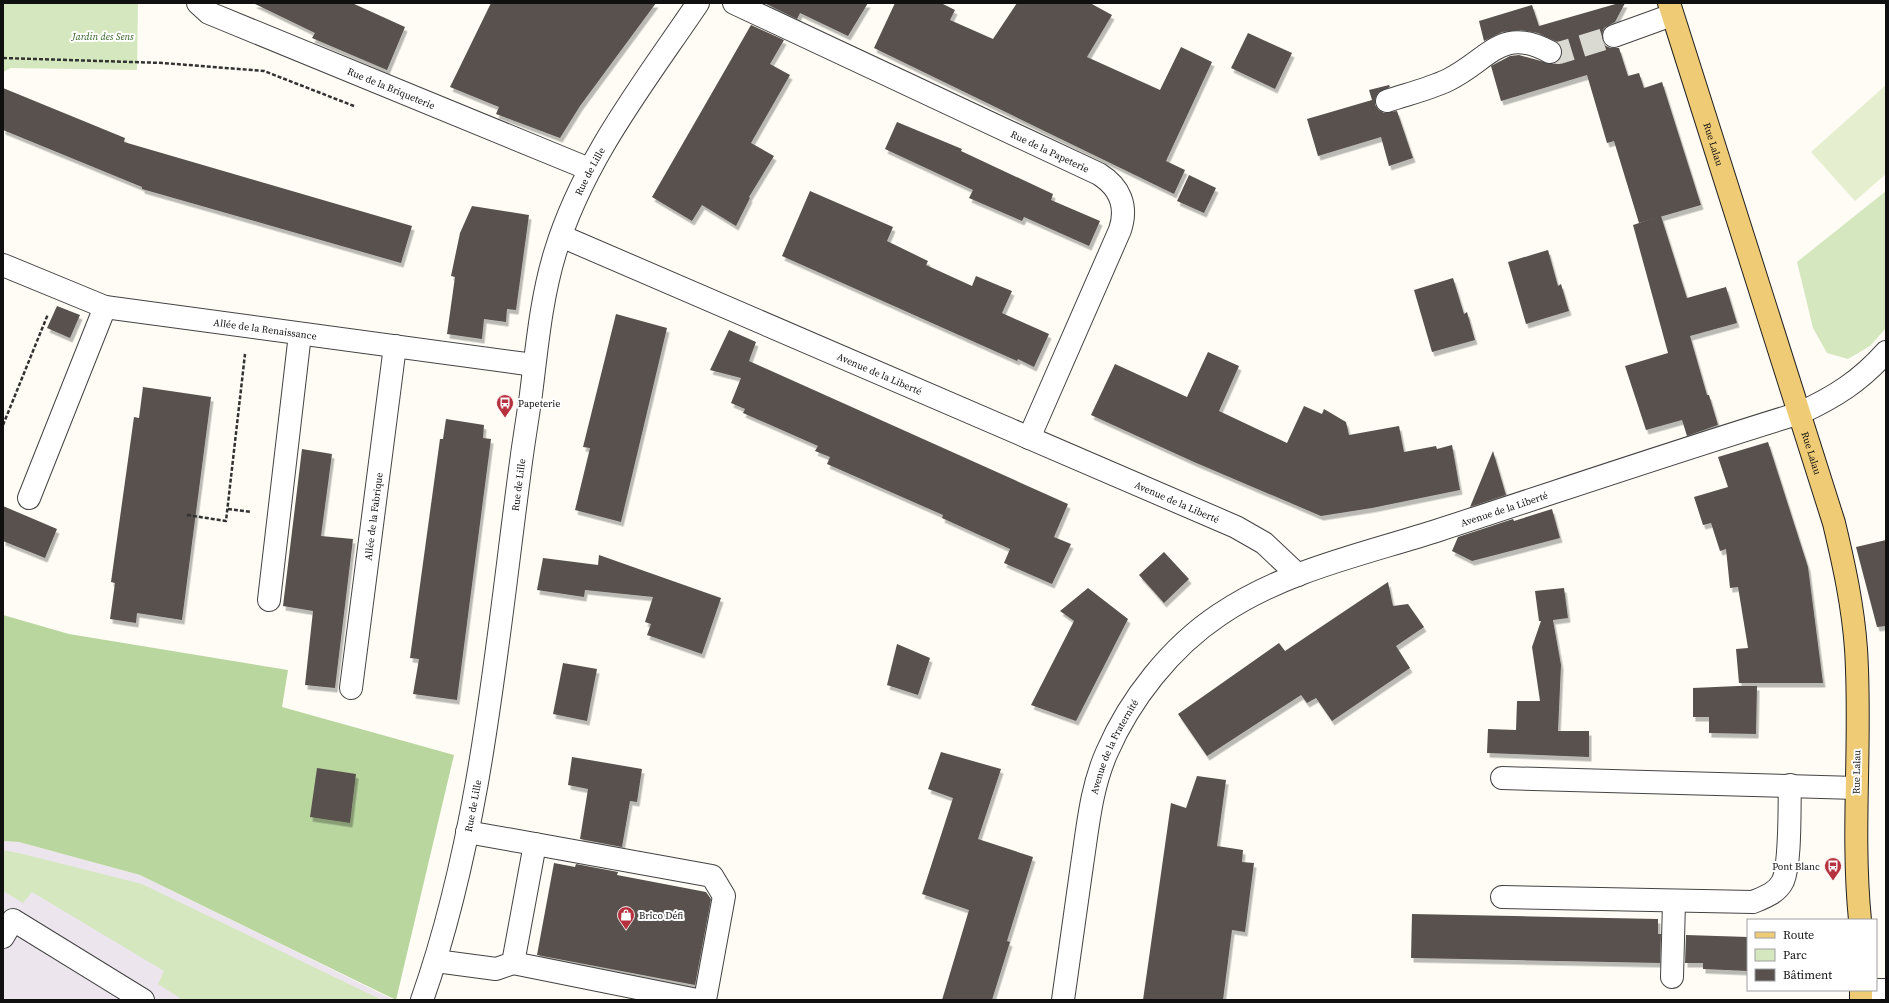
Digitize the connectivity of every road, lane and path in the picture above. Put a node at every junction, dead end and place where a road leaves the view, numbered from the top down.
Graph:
1 (198, 3) edge
2 (698, 3) edge
3 (734, 3) edge
4 (1670, 9) edge
5 (1614, 36) tunnel mouth
6 (1550, 52) tunnel mouth
7 (3, 58) edge
8 (1387, 101) dead end
9 (360, 108) dead end
10 (589, 169) junction
11 (561, 236) junction
12 (3, 265) edge
13 (58, 288) junction
14 (105, 307) junction
15 (248, 326) junction
16 (300, 334) junction
17 (395, 346) junction
18 (1886, 352) edge
19 (534, 365) junction
20 (1800, 413) junction
21 (3, 425) edge
22 (1029, 438) junction
23 (29, 498) dead end
24 (187, 515) dead end
25 (1298, 575) junction
26 (269, 600) dead end
27 (351, 688) dead end
28 (1502, 778) dead end
29 (1800, 786) junction
30 (1856, 788) junction
31 (467, 832) junction
32 (535, 844) junction
33 (1502, 897) dead end
34 (1674, 902) junction
35 (1860, 919) edge
36 (3, 937) edge
37 (436, 961) junction
38 (513, 963) junction
39 (1672, 977) dead end
40 (143, 1000) edge
41 (422, 1000) edge
42 (697, 1000) edge
43 (705, 1000) edge
44 (1063, 1000) edge

1 - 10 street, Rue de la Briqueterie
2 - 10 street, Rue de Lille
3 - 22 street, Rue de la Papeterie
4 - 5 street
4 - 20 main road, Rue Lalau
6 - 8 street
7 - 9 path
10 - 11 street, Rue de Lille
11 - 19 street, Rue de Lille
11 - 22 street, Avenue de la Liberté
12 - 13 street, Allée de la Renaissance
13 - 14 street, Allée de la Renaissance
13 - 21 path
14 - 15 street, Allée de la Renaissance
14 - 23 street
15 - 16 street, Allée de la Renaissance
15 - 24 path
16 - 17 street, Allée de la Renaissance
16 - 26 street
17 - 19 street, Allée de la Renaissance
17 - 27 street, Allée de la Fabrique
18 - 20 street, Avenue de la Liberté
19 - 31 street, Rue de Lille
20 - 25 street, Avenue de la Liberté
20 - 30 main road, Rue Lalau
22 - 25 street, Avenue de la Liberté
25 - 44 street, Avenue de la Fraternité
28 - 29 street
29 - 30 street
29 - 34 street
30 - 35 main road, Rue Lalau
31 - 32 street
31 - 37 street, Rue de Lille
32 - 38 street
32 - 43 street
33 - 34 street
34 - 39 street
36 - 40 street
37 - 38 street
37 - 41 street, Rue de Lille
38 - 42 street

